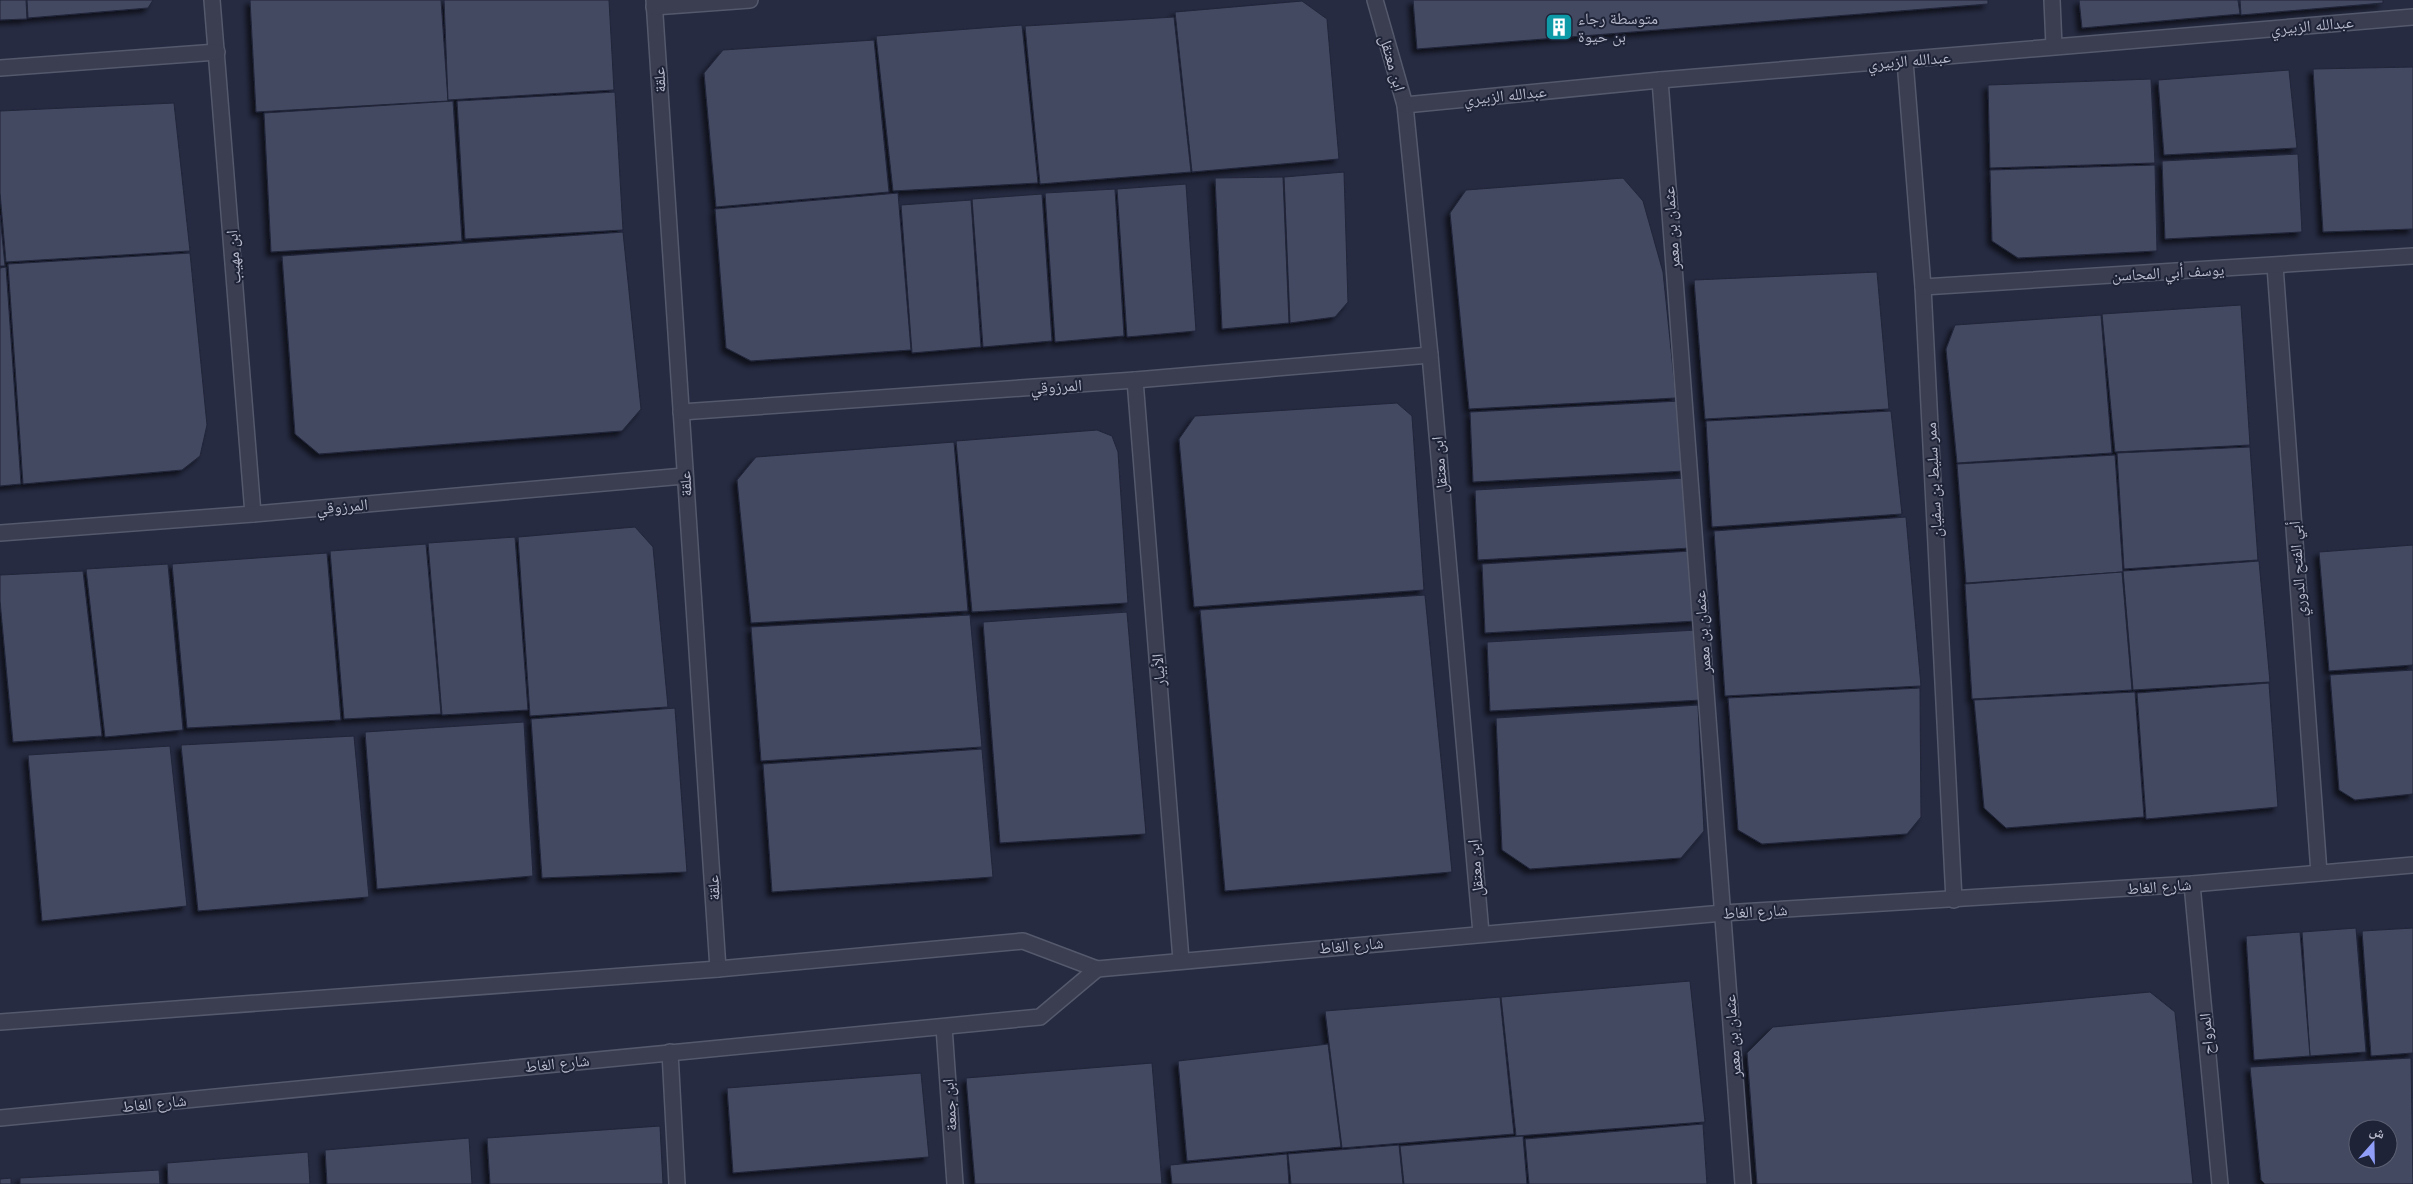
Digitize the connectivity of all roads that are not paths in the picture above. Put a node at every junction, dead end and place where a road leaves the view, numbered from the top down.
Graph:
1 (212, 0) edge
2 (750, 0) edge
3 (1375, 0) edge
4 (2052, 0) edge
5 (654, 4) edge
6 (2413, 17) edge
7 (2054, 46) junction
8 (217, 52) junction
9 (1906, 61) junction
10 (0, 68) edge
11 (1660, 80) junction
12 (1404, 105) junction
13 (2413, 256) edge
14 (2275, 266) junction
15 (1923, 287) junction
16 (1430, 355) junction
17 (1135, 380) junction
18 (681, 412) junction
19 (684, 476) junction
20 (253, 514) junction
21 (0, 533) edge
22 (2413, 865) edge
23 (2319, 873) junction
24 (2192, 884) junction
25 (1954, 900) junction
26 (1723, 913) junction
27 (1481, 933) junction
28 (1181, 960) junction
29 (718, 969) junction
30 (1097, 969) junction
31 (0, 1022) edge
32 (944, 1026) junction
33 (670, 1052) junction
34 (0, 1118) edge
35 (677, 1184) edge
36 (955, 1184) edge
37 (1743, 1184) edge
38 (2220, 1184) edge

1 - 8 street, ابن مهيب
2 - 5 street
3 - 12 street, ابن معتقل
4 - 7 street
5 - 18 street, علقة
6 - 7 street, عبدالله الزبيري
7 - 9 street, عبدالله الزبيري
8 - 10 street
8 - 20 street, ابن مهيب
9 - 11 street, عبدالله الزبيري
9 - 15 street, ممر سليط بن سفيان
11 - 12 street, عبدالله الزبيري
11 - 26 street, عثمان بن معمر
12 - 16 street, ابن معتقل
13 - 14 street, يوسف أبي المحاسن
14 - 15 street, يوسف أبي المحاسن
14 - 23 street, أبي الفتح الدوري
15 - 25 street, ممر سليط بن سفيان
16 - 17 street, المرزوقي
16 - 27 street, ابن معتقل
17 - 18 street, المرزوقي
17 - 28 street, الأبيار
18 - 19 street, علقة
19 - 20 street, المرزوقي
19 - 29 street, علقة
20 - 21 street, المرزوقي
22 - 23 street, شارع الغاط
23 - 24 street, شارع الغاط
24 - 25 street, شارع الغاط
24 - 38 street, المرواح
25 - 26 street, شارع الغاط
26 - 27 street, شارع الغاط
26 - 37 street, عثمان بن معمر
27 - 28 street, شارع الغاط
28 - 30 street, شارع الغاط
29 - 30 street, شارع الغاط
29 - 31 street, شارع الغاط
30 - 32 street, شارع الغاط
32 - 33 street, شارع الغاط
32 - 36 street, ابن جمعة
33 - 34 street, شارع الغاط
33 - 35 street

